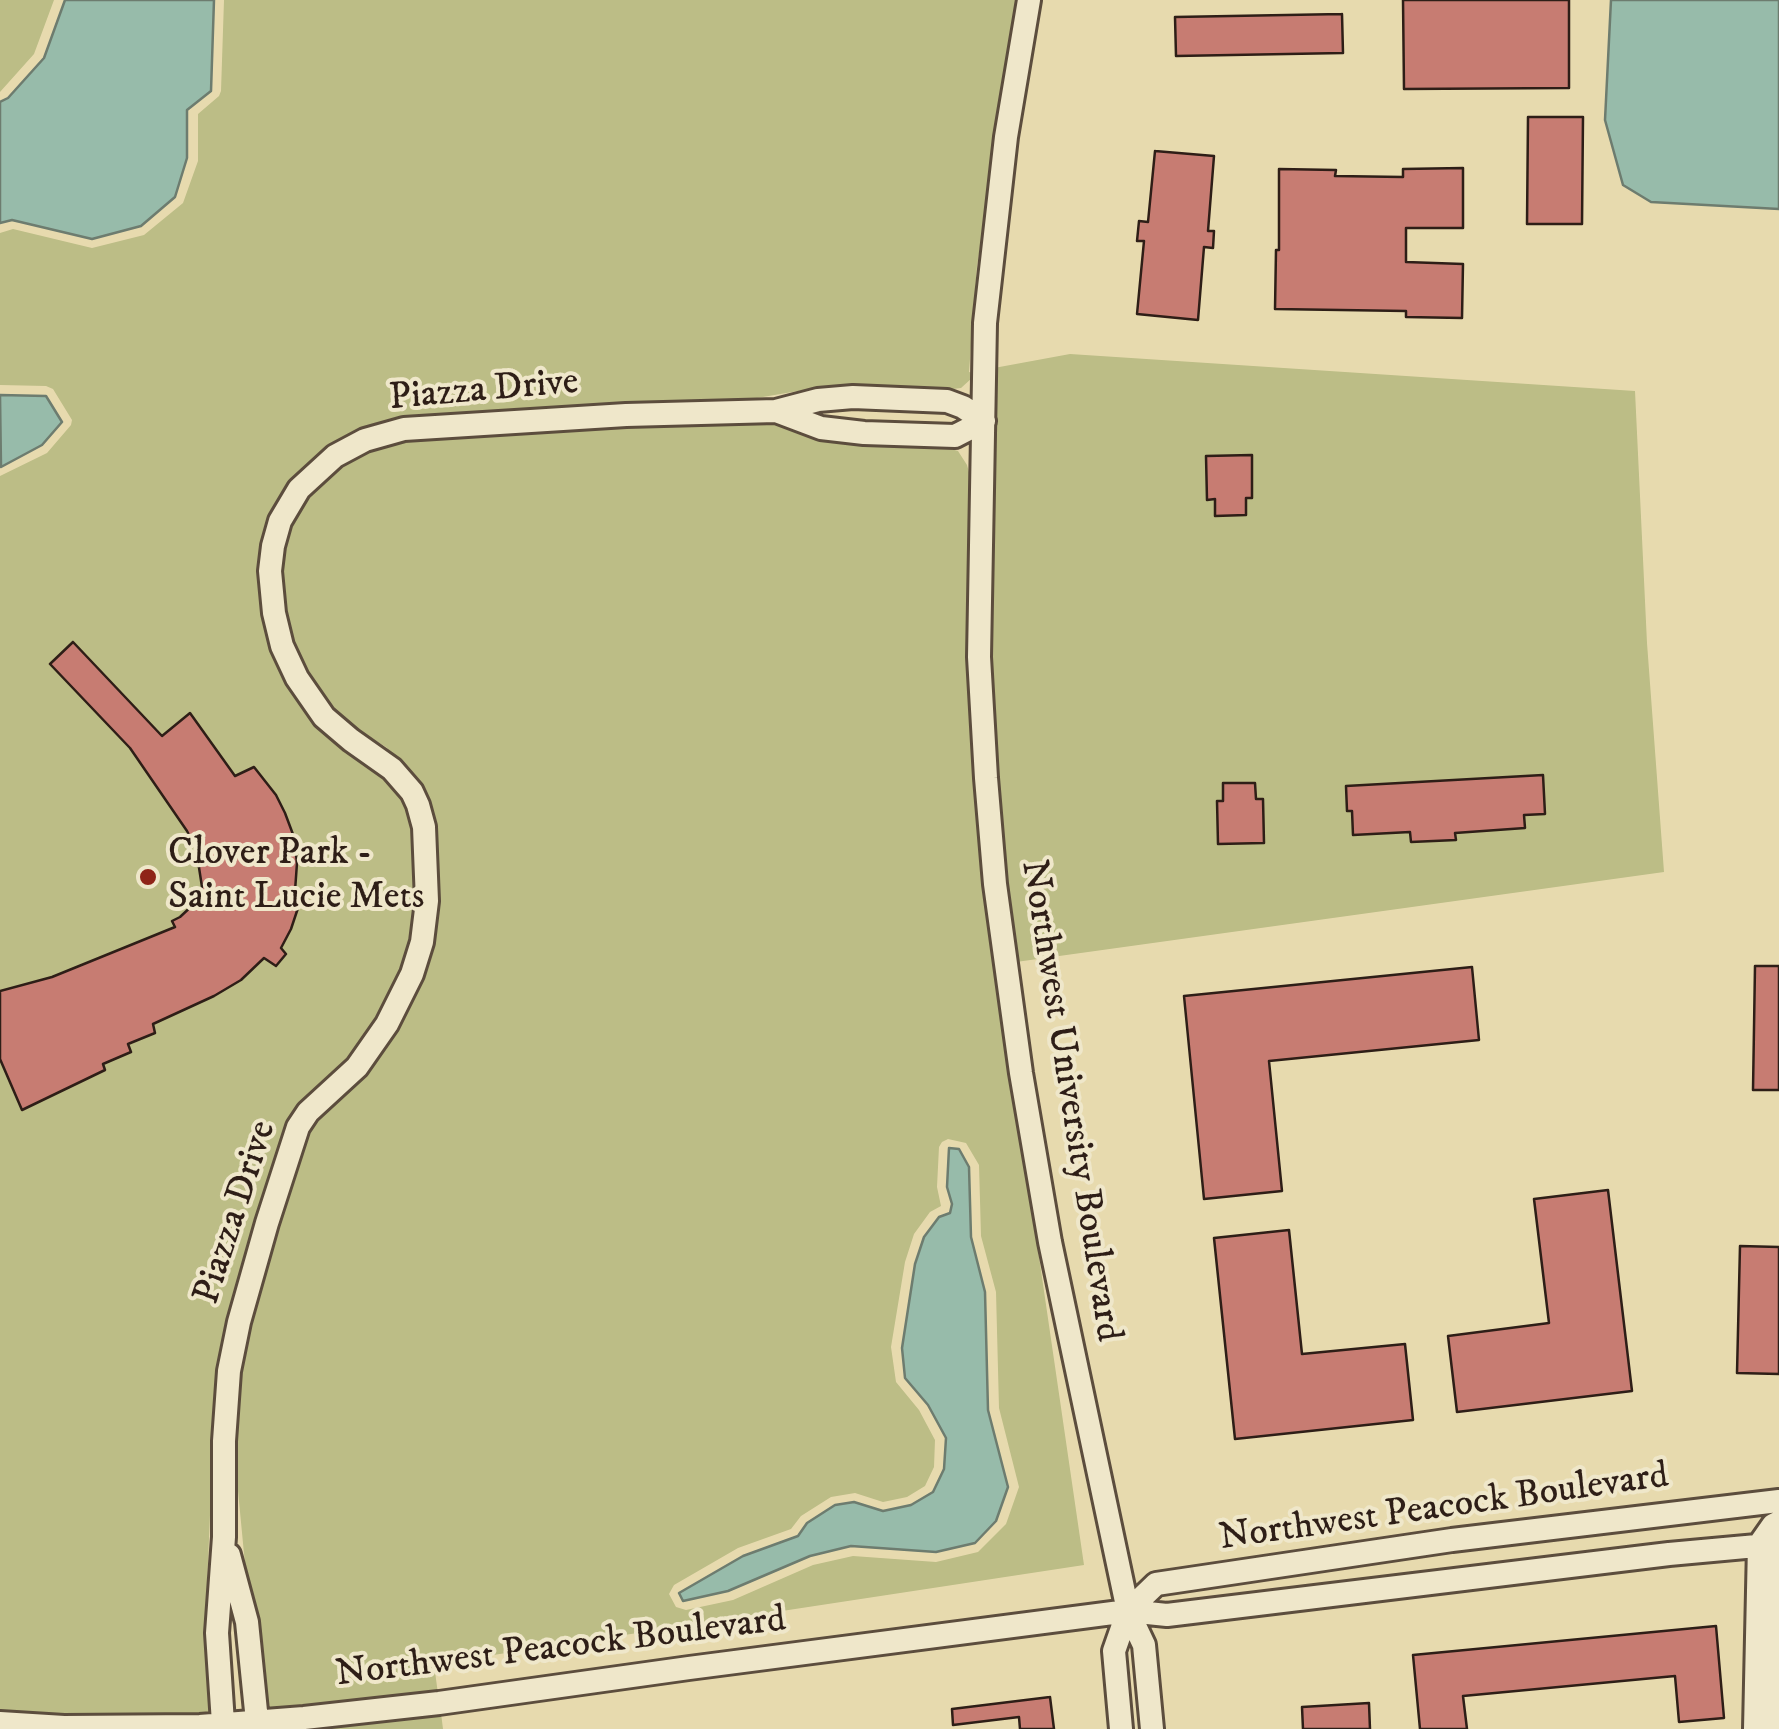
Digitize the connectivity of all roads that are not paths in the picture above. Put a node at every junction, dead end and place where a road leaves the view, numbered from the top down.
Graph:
1 (1030, 0) edge
2 (776, 410) junction
3 (984, 421) junction
4 (1779, 1501) edge
5 (1779, 1522) edge
6 (224, 1537) junction
7 (1772, 1544) edge
8 (1128, 1611) junction
9 (257, 1721) junction
10 (0, 1723) edge
11 (222, 1724) junction
12 (64, 1728) edge
13 (1121, 1729) edge
14 (1152, 1729) edge
15 (1755, 1729) edge
16 (1776, 1729) edge

1 - 3 street, Northwest University Boulevard
2 - 3 street, Piazza Drive
2 - 3 street, Piazza Drive
2 - 6 street, Piazza Drive
3 - 8 street, Northwest University Boulevard
4 - 8 street, Northwest Peacock Boulevard
5 - 7 street
6 - 9 street, Piazza Drive
6 - 11 street, Piazza Drive
7 - 8 street, Northwest Peacock Boulevard
7 - 15 street
7 - 16 street
8 - 9 street, Northwest Peacock Boulevard
8 - 13 street
8 - 14 street, Northwest University Boulevard
9 - 11 street, Northwest Peacock Boulevard
10 - 12 street, Northwest Peacock Boulevard
11 - 12 street, Northwest Peacock Boulevard

